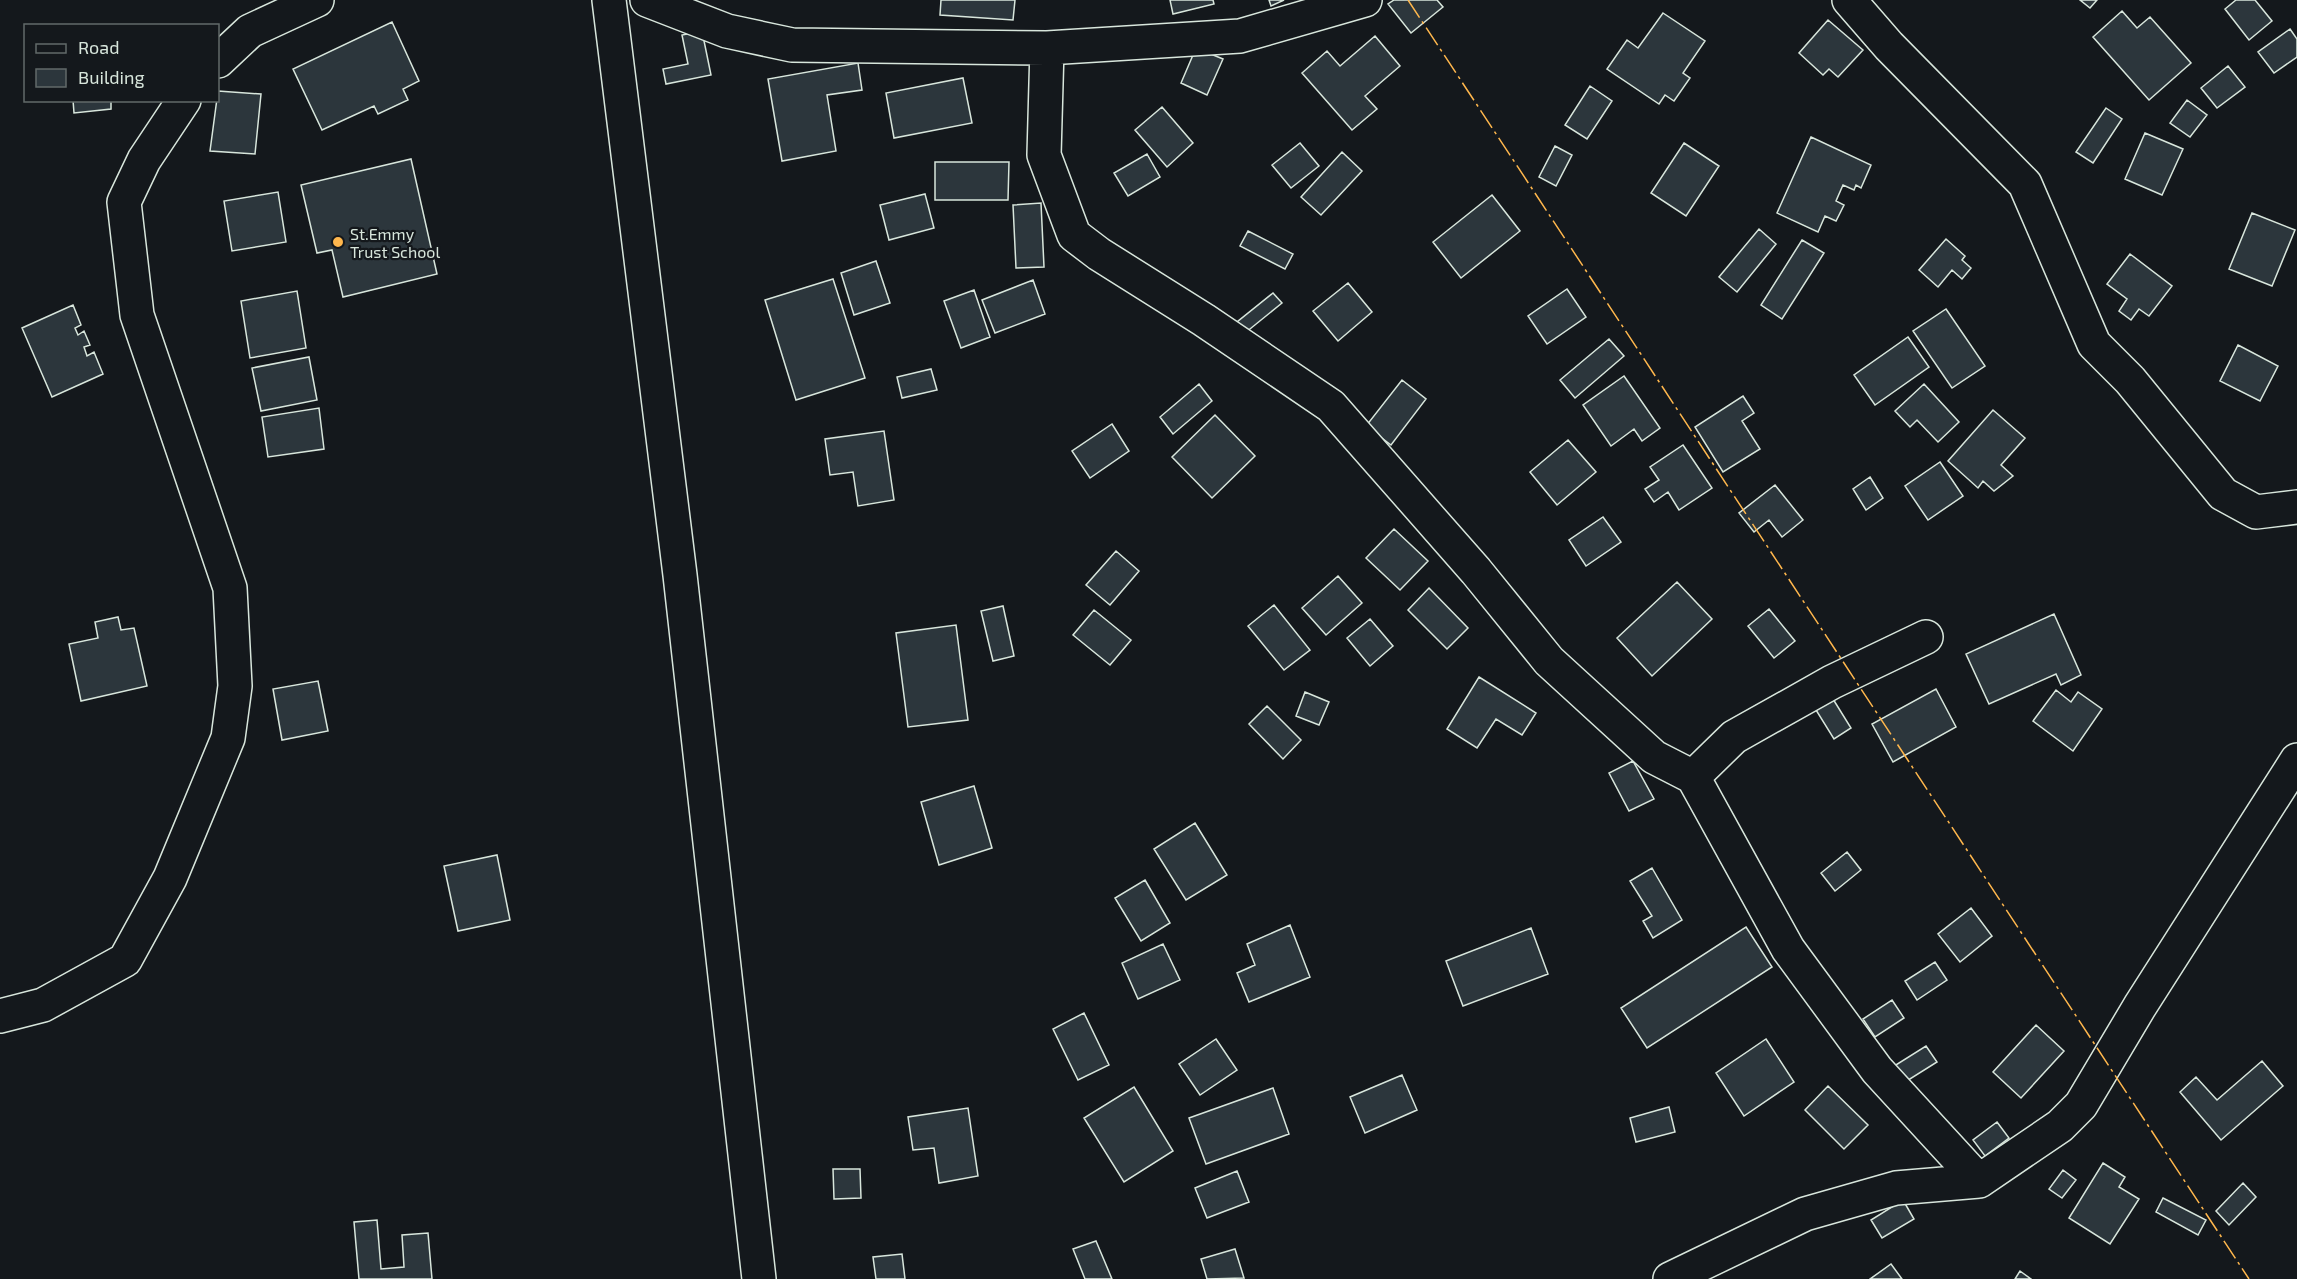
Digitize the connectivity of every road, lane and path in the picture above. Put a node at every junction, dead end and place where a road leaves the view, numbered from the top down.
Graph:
1 (317, 0) edge
2 (609, 0) edge
3 (648, 0) edge
4 (1365, 0) edge
5 (1849, 0) edge
6 (1047, 48) junction
7 (219, 60) edge
8 (183, 102) edge
9 (2297, 507) edge
10 (1926, 637) dead end
11 (2297, 760) edge
12 (1693, 777) junction
13 (0, 1016) edge
14 (1979, 1181) junction
15 (759, 1279) edge
16 (1670, 1279) edge

1 - 7 street
2 - 15 street
3 - 6 street
4 - 6 street
5 - 9 street
6 - 12 street
8 - 13 street
10 - 12 street
11 - 14 street
12 - 14 street
14 - 16 street

